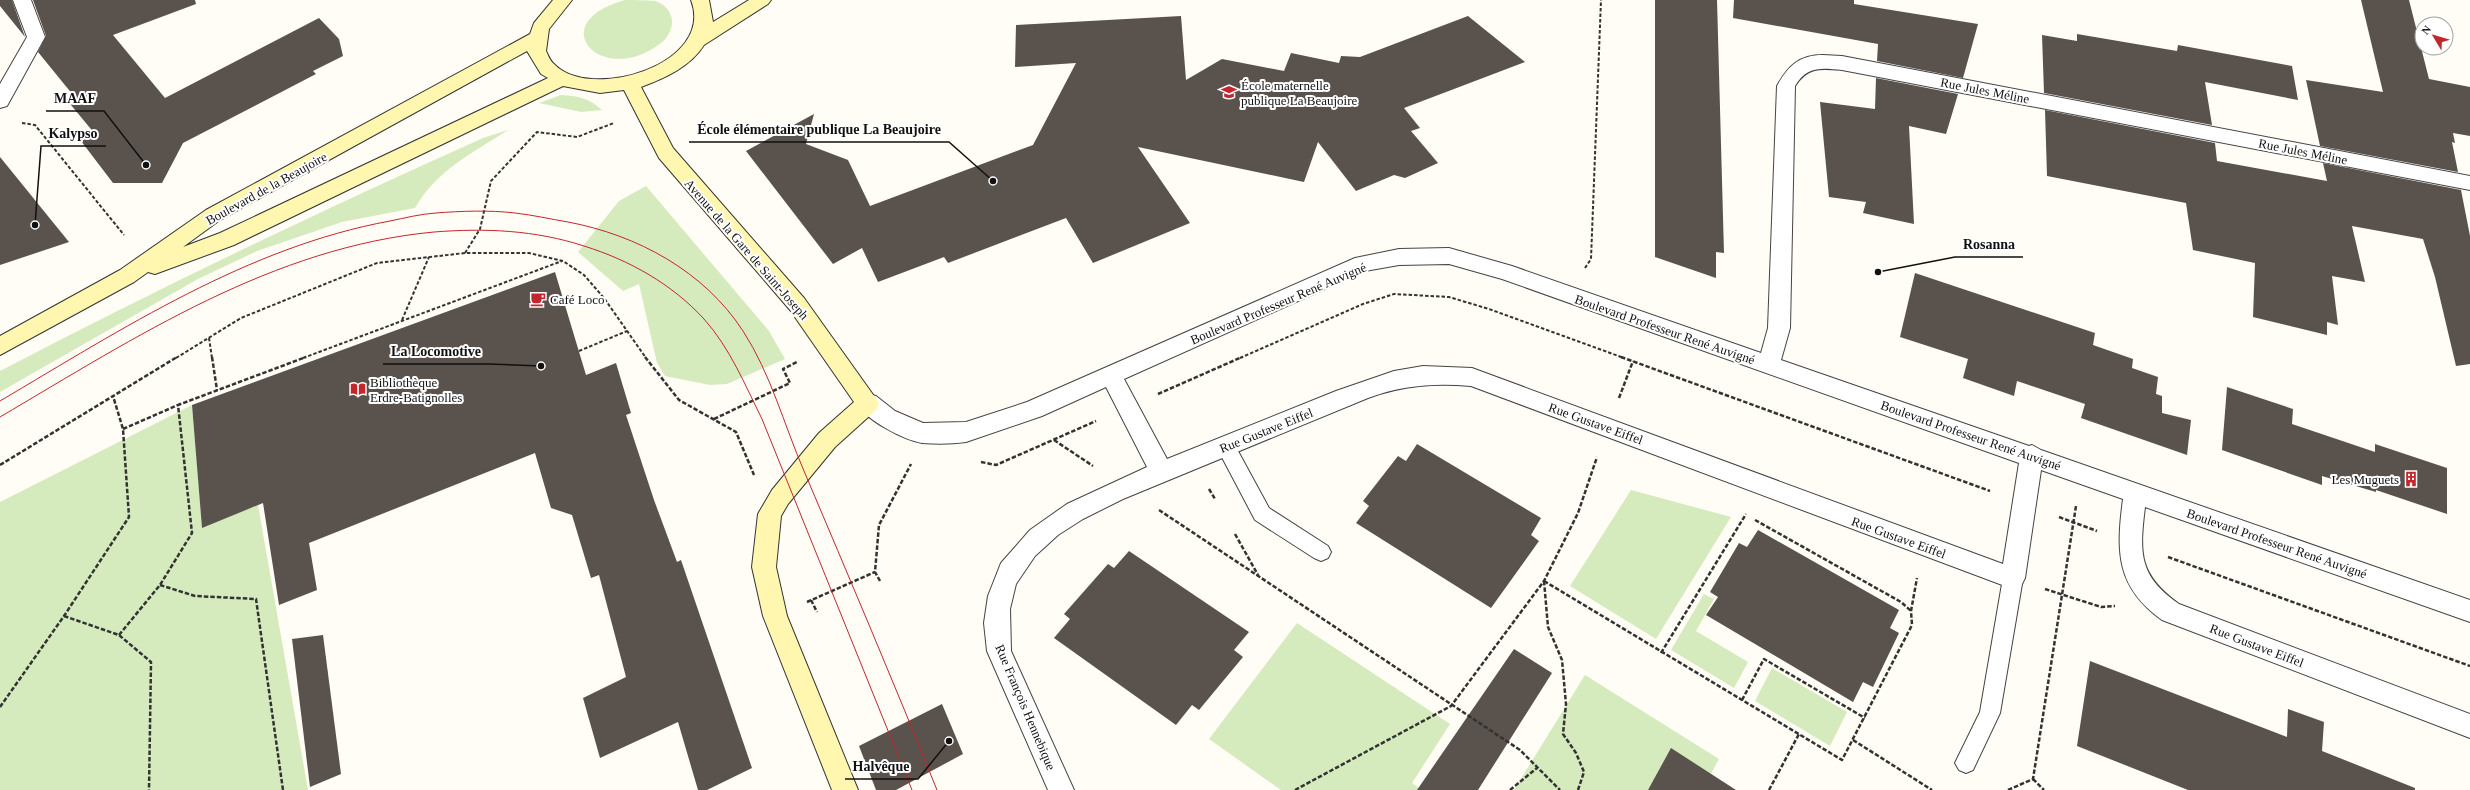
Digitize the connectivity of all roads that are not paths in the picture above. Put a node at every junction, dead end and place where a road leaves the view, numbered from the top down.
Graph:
1 (22, 0) edge
2 (563, 0) edge
3 (700, 0) edge
4 (762, 0) edge
5 (537, 38) junction
6 (698, 40) junction
7 (561, 79) junction
8 (630, 83) junction
9 (0, 102) edge
10 (2470, 183) edge
11 (127, 276) junction
12 (0, 346) edge
13 (1769, 365) junction
14 (1111, 376) junction
15 (868, 403) junction
16 (1225, 446) junction
17 (2032, 456) junction
18 (1161, 471) junction
19 (2135, 492) junction
20 (1321, 552) dead end
21 (2013, 578) junction
22 (2470, 611) edge
23 (2470, 726) edge
24 (1966, 763) dead end
25 (845, 790) edge
26 (1061, 790) edge

1 - 9 street
2 - 5 main road
3 - 6 main road
4 - 6 main road
5 - 7 main road
5 - 11 main road, Boulevard de la Beaujoire
6 - 8 main road
7 - 8 main road
7 - 11 main road
8 - 15 main road, Avenue de la Gare de Saint-Joseph
10 - 13 street, Rue Jules Méline
11 - 12 main road, Boulevard de la Beaujoire
13 - 14 street, Boulevard Professeur René Auvigné
13 - 17 street, Boulevard Professeur René Auvigné
14 - 15 street, Boulevard Professeur René Auvigné
14 - 18 street
15 - 25 main road
16 - 18 street, Rue Gustave Eiffel
16 - 20 lane
16 - 21 street, Rue Gustave Eiffel
17 - 19 street, Boulevard Professeur René Auvigné
17 - 21 street
18 - 26 street, Rue François Hennebique
19 - 22 street, Boulevard Professeur René Auvigné
19 - 23 street, Rue Gustave Eiffel
21 - 24 lane

